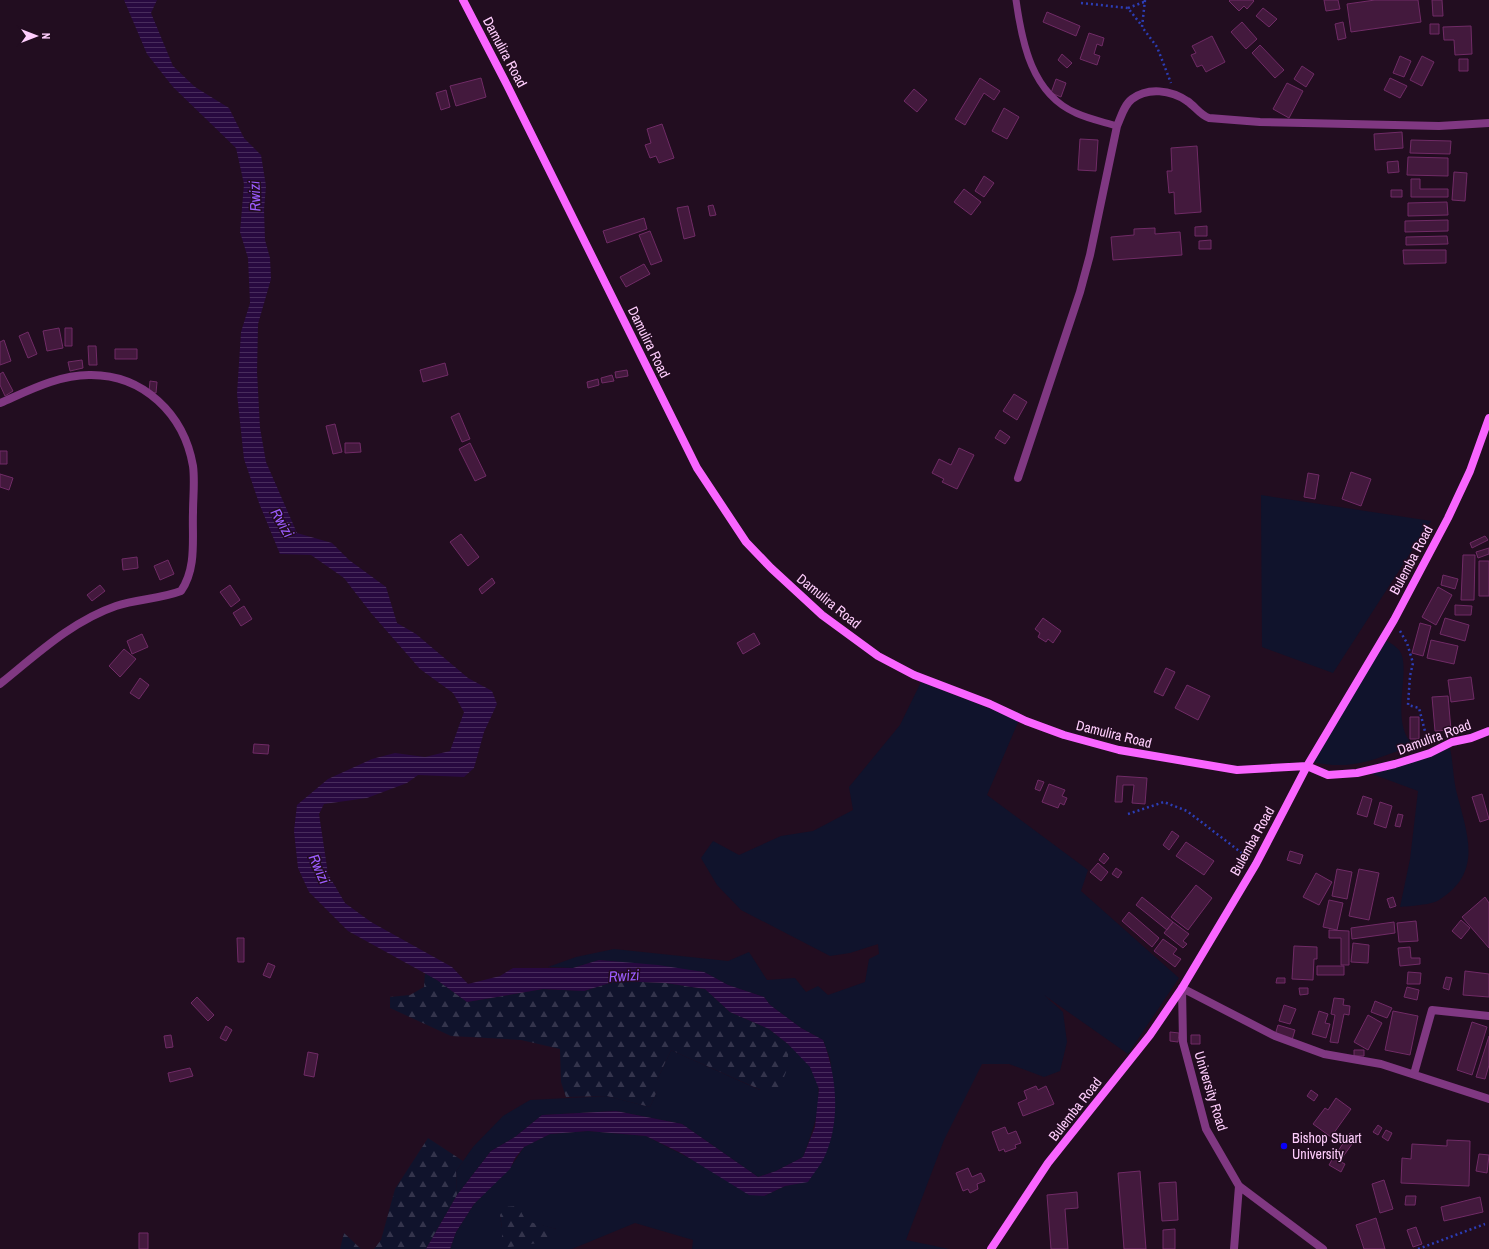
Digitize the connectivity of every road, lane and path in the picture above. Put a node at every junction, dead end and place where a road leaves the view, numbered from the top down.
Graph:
1 (463, 0) edge
2 (1016, 0) edge
3 (1144, 1) edge
4 (1081, 3) dead end
5 (1128, 8) junction
6 (1142, 27) junction
7 (1176, 94) junction
8 (1489, 122) edge
9 (1117, 126) junction
10 (0, 403) edge
11 (1489, 418) edge
12 (1018, 478) dead end
13 (1394, 620) junction
14 (0, 684) edge
15 (1489, 731) edge
16 (1430, 753) junction
17 (1307, 766) junction
18 (1128, 814) dead end
19 (1256, 864) junction
20 (1182, 988) junction
21 (1489, 1016) edge
22 (1414, 1074) junction
23 (1489, 1099) edge
24 (1239, 1186) junction
25 (1486, 1224) dead end
26 (991, 1249) edge
27 (1234, 1249) edge
28 (1323, 1249) edge
29 (1418, 1249) edge

1 - 17 street, Damulira Road
2 - 9 lane
3 - 5 path
3 - 6 path
4 - 5 path
5 - 6 path
6 - 7 path
7 - 8 street
7 - 9 street
9 - 12 street
10 - 14 street
11 - 13 street, Bulemba Road
13 - 16 path
13 - 17 street, Bulemba Road
15 - 16 street, Damulira Road
16 - 17 street, Damulira Road
17 - 19 street, Bulemba Road
18 - 19 path
19 - 20 street, Bulemba Road
20 - 22 street
20 - 24 street, University Road
20 - 26 street, Bulemba Road
21 - 22 street
22 - 23 street
24 - 27 street
24 - 28 street, University Road
25 - 29 path

